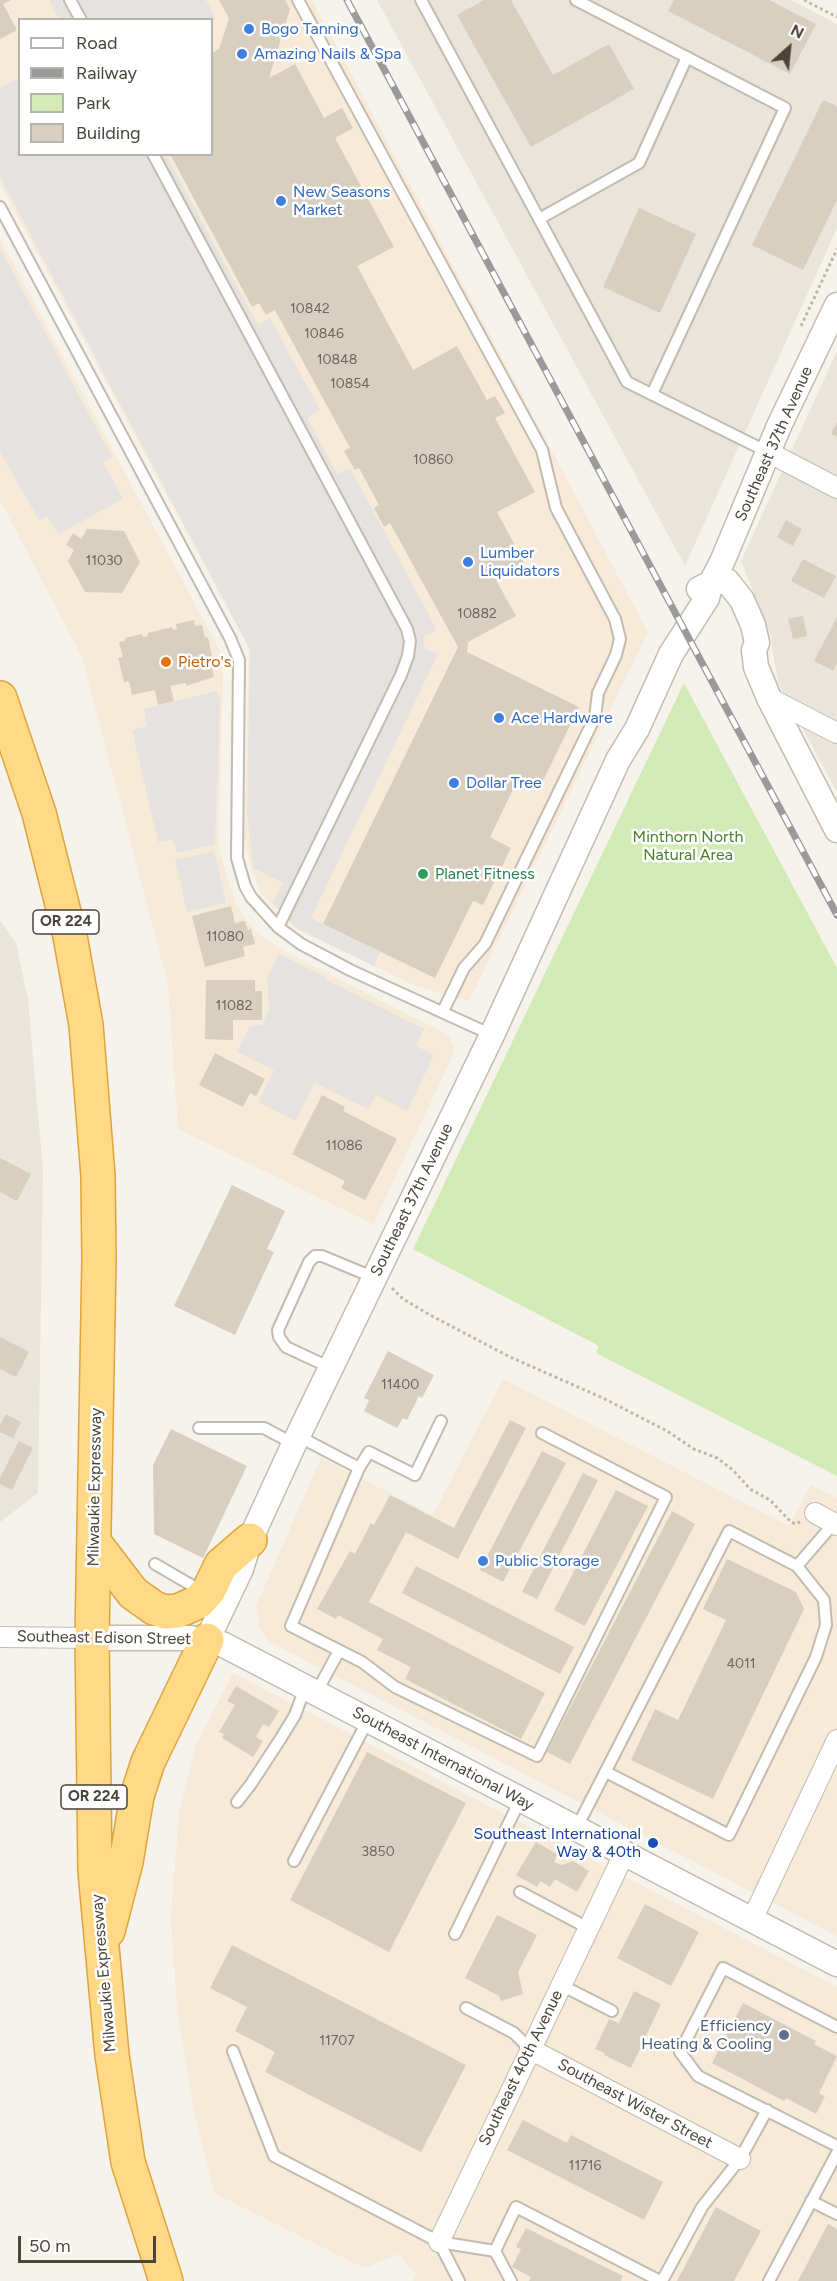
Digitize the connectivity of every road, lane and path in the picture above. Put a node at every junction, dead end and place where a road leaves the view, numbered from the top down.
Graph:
1 (70, 0) edge
2 (298, 0) edge
3 (421, 0) edge
4 (576, 0) edge
5 (804, 0) edge
6 (837, 17) edge
7 (80, 18) edge
8 (687, 57) junction
9 (154, 156) edge
10 (0, 207) edge
11 (539, 219) junction
12 (837, 305) edge
13 (652, 394) junction
14 (768, 452) junction
15 (837, 488) edge
16 (711, 583) junction
17 (0, 698) edge
18 (769, 698) junction
19 (837, 734) edge
20 (837, 830) edge
21 (278, 927) junction
22 (443, 1011) junction
23 (492, 1035) junction
24 (375, 1278) junction
25 (331, 1368) junction
26 (441, 1421) dead end
27 (200, 1428) dead end
28 (542, 1433) dead end
29 (296, 1440) junction
30 (359, 1468) junction
31 (815, 1513) joint
32 (836, 1524) edge
33 (250, 1540) junction
34 (94, 1542) junction
35 (155, 1564) dead end
36 (797, 1566) junction
37 (206, 1594) junction
38 (0, 1637) edge
39 (92, 1638) junction
40 (207, 1640) junction
41 (339, 1651) junction
42 (310, 1690) junction
43 (368, 1720) junction
44 (835, 1747) edge
45 (606, 1772) junction
46 (520, 1800) junction
47 (237, 1802) dead end
48 (576, 1829) junction
49 (624, 1854) junction
50 (294, 1861) dead end
51 (520, 1892) dead end
52 (752, 1920) junction
53 (588, 1928) junction
54 (454, 1935) dead end
55 (101, 1956) junction
56 (837, 1964) edge
57 (561, 1985) junction
58 (466, 2008) dead end
59 (612, 2012) dead end
60 (837, 2028) edge
61 (530, 2049) junction
62 (233, 2051) dead end
63 (767, 2110) junction
64 (837, 2146) edge
65 (837, 2152) edge
66 (740, 2159) junction
67 (812, 2201) junction
68 (837, 2214) edge
69 (438, 2242) junction
70 (495, 2251) junction
71 (166, 2281) edge
72 (459, 2281) edge
73 (511, 2281) edge
74 (661, 2281) edge
75 (770, 2281) edge

1 - 7 lane
2 - 22 lane
3 - 11 lane
4 - 8 lane
5 - 6 path
8 - 11 lane
8 - 13 lane
9 - 21 lane
10 - 21 lane
11 - 13 lane
12 - 14 street, Southeast 37th Avenue
13 - 14 lane
14 - 15 street
14 - 16 street, Southeast 37th Avenue
16 - 18 street
16 - 23 street, Southeast 37th Avenue
17 - 34 highway, Milwaukie Expressway / OR 224
18 - 19 street
18 - 20 street
21 - 22 lane
22 - 23 lane
23 - 24 street, Southeast 37th Avenue
24 - 25 street, Southeast 37th Avenue
24 - 25 lane
24 - 31 path
25 - 29 street, Southeast 37th Avenue
26 - 30 lane
27 - 29 lane
28 - 41 lane
29 - 30 lane
29 - 33 street, Southeast 37th Avenue
30 - 41 lane
31 - 32 street
32 - 36 lane
33 - 37 highway
33 - 40 street, Southeast 37th Avenue
34 - 37 highway
34 - 39 highway, Milwaukie Expressway / OR 224
35 - 37 lane
36 - 45 lane
36 - 45 lane
38 - 39 street, Southeast Edison Street
39 - 40 street, Southeast Edison Street
39 - 55 highway, Milwaukie Expressway / OR 224
40 - 42 street, Southeast International Way
40 - 55 highway
41 - 42 lane
42 - 43 street, Southeast International Way
42 - 47 lane
43 - 46 street, Southeast International Way
43 - 50 lane
44 - 52 street
45 - 48 lane
46 - 48 street, Southeast International Way
46 - 54 lane
48 - 49 street, Southeast International Way
49 - 52 street, Southeast International Way
49 - 53 street, Southeast 40th Avenue
51 - 53 lane
52 - 56 street, Southeast International Way
53 - 57 street, Southeast 40th Avenue
55 - 71 highway, Milwaukie Expressway / OR 224
57 - 59 lane
57 - 61 street, Southeast 40th Avenue
58 - 61 lane
60 - 63 lane
61 - 66 street, Southeast Wister Street
61 - 69 street, Southeast 40th Avenue
62 - 69 lane
63 - 64 lane
63 - 66 lane
65 - 67 lane
66 - 74 lane
67 - 68 lane
67 - 75 lane
69 - 70 lane
69 - 72 lane
70 - 73 lane
70 - 74 lane

